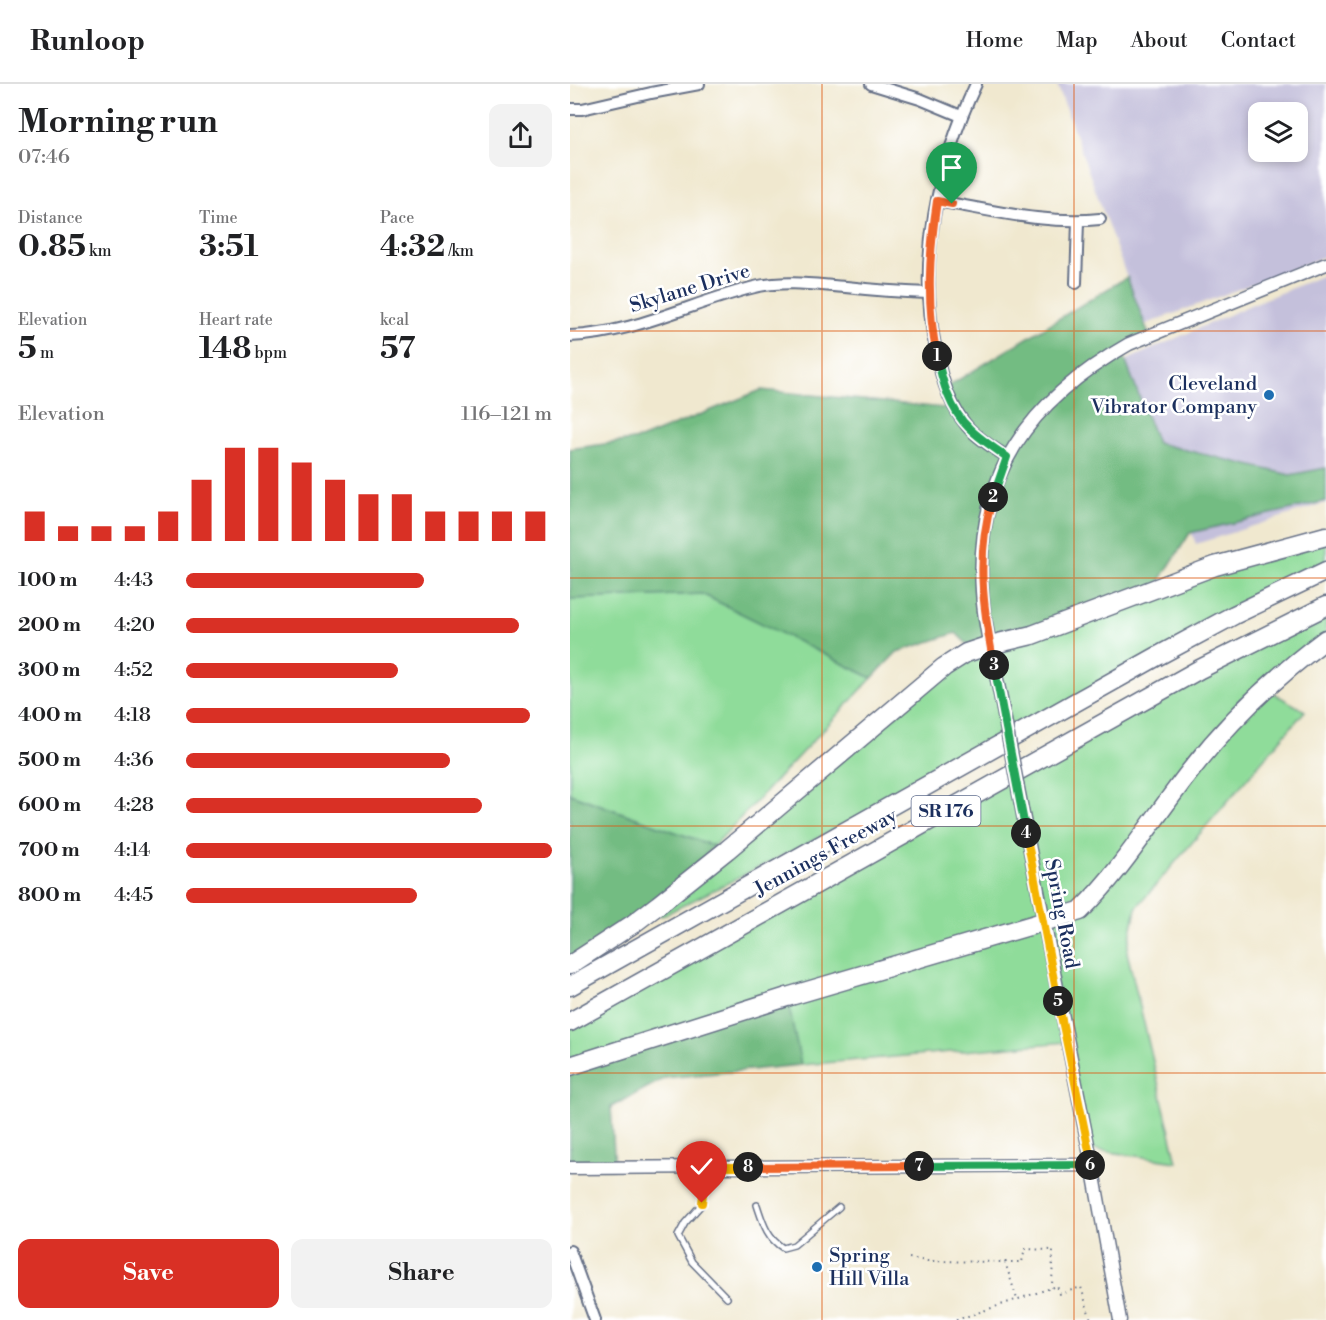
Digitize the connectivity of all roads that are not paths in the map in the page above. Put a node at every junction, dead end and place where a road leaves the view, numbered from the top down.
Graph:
1 (699, 84) edge
2 (871, 84) edge
3 (976, 84) edge
4 (570, 109) edge
5 (961, 116) junction
6 (937, 201) junction
7 (1100, 219) dead end
8 (1077, 221) junction
9 (1326, 264) edge
10 (1076, 283) dead end
11 (928, 293) junction
12 (570, 336) edge
13 (1007, 457) junction
14 (1326, 536) edge
15 (1326, 571) edge
16 (1326, 606) edge
17 (1326, 639) edge
18 (990, 645) junction
19 (1042, 922) junction
20 (570, 965) edge
21 (570, 986) edge
22 (570, 1022) edge
23 (570, 1066) edge
24 (1092, 1165) junction
25 (706, 1167) junction
26 (570, 1168) edge
27 (757, 1205) dead end
28 (839, 1207) dead end
29 (570, 1251) edge
30 (727, 1298) dead end
31 (595, 1320) edge
32 (1120, 1320) edge

1 - 4 street
2 - 5 street
3 - 5 street
5 - 6 street
6 - 8 street
6 - 11 street
7 - 8 street
8 - 10 street
9 - 13 street, Spring Road
11 - 12 street, Skylane Drive
11 - 13 street
13 - 18 street, Spring Road
14 - 18 highway
15 - 21 highway, Jennings Freeway / SR 176
16 - 22 highway, Jennings Freeway / SR 176
17 - 19 highway
18 - 19 street, Spring Road, bridge
18 - 20 highway
19 - 23 highway
19 - 24 street, Spring Road
24 - 25 street
24 - 32 street, Spring Road
25 - 26 street
25 - 30 lane
27 - 28 lane
29 - 31 street

